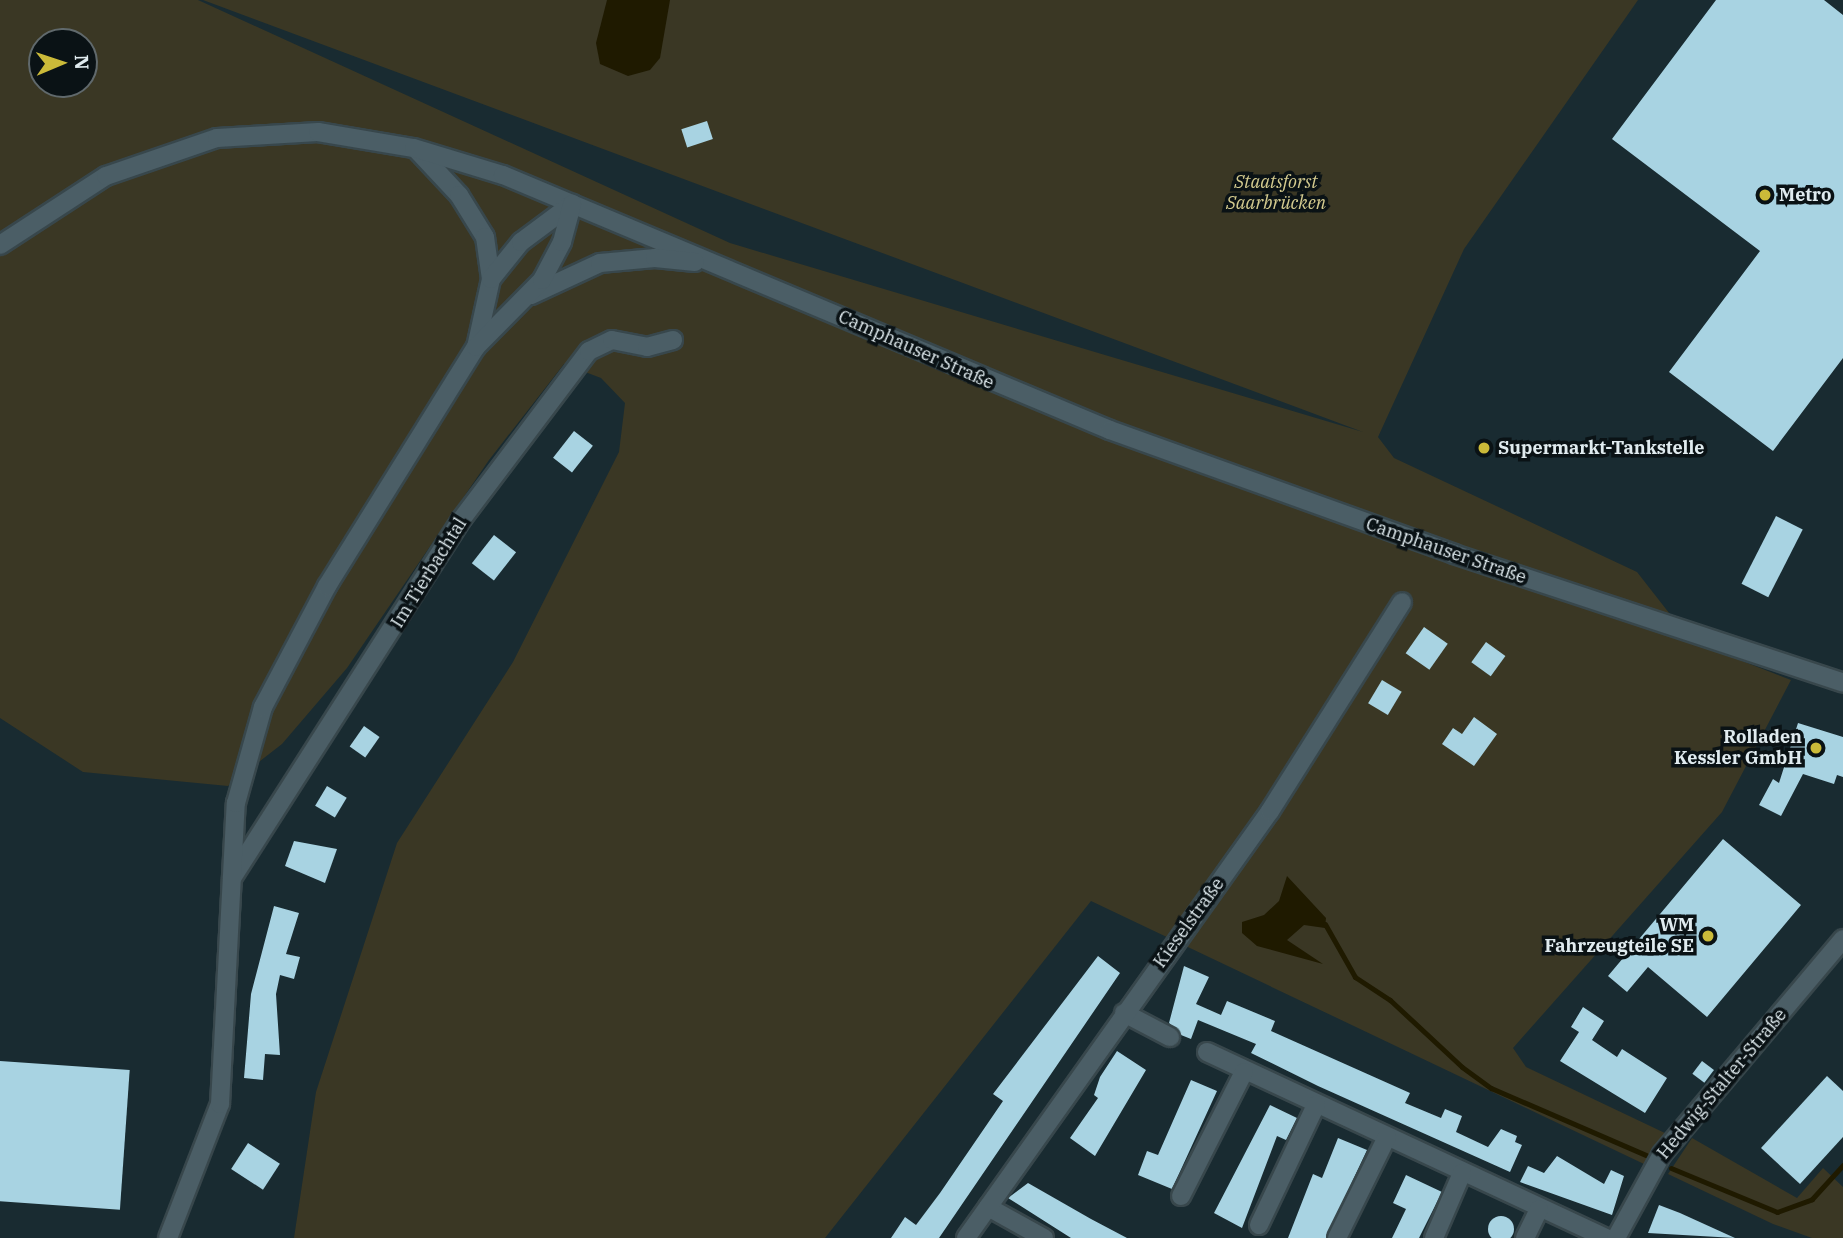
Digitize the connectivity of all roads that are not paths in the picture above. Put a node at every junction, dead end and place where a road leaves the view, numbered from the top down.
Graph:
1 (414, 148) junction
2 (572, 204) junction
3 (0, 245) edge
4 (716, 265) junction
5 (491, 279) junction
6 (525, 298) junction
7 (673, 340) dead end
8 (477, 347) junction
9 (1402, 602) dead end
10 (1843, 683) edge
11 (232, 878) junction
12 (1843, 939) edge
13 (1124, 1013) junction
14 (1170, 1037) dead end
15 (1207, 1052) dead end
16 (1244, 1072) junction
17 (1316, 1105) junction
18 (1387, 1137) junction
19 (1462, 1172) junction
20 (1181, 1196) dead end
21 (988, 1207) junction
22 (1539, 1209) junction
23 (1259, 1225) dead end
24 (168, 1238) edge
25 (966, 1238) edge
26 (1044, 1238) edge
27 (1337, 1238) edge
28 (1434, 1238) edge
29 (1525, 1238) edge
30 (1606, 1238) edge
31 (1616, 1238) edge

1 - 2 street, Camphauser Straße
1 - 3 street, Camphauser Straße
1 - 5 street, Im Tierbachtal
2 - 4 street, Camphauser Straße
2 - 5 street, Im Tierbachtal
2 - 6 street, Im Tierbachtal
4 - 6 street, Im Tierbachtal
4 - 10 street, Camphauser Straße
5 - 8 street, Im Tierbachtal
6 - 8 street, Im Tierbachtal
7 - 11 street, Im Tierbachtal
8 - 11 street, Im Tierbachtal
9 - 13 street, Kieselstraße
11 - 24 street, Im Tierbachtal
12 - 31 street, Hedwig-Stalter-Straße
13 - 14 street
13 - 21 street, Kieselstraße
15 - 16 street
16 - 17 street
16 - 20 street
17 - 18 street
17 - 23 street
18 - 19 street
18 - 27 street
19 - 22 street
19 - 28 street
21 - 25 street, Kieselstraße
21 - 26 street
22 - 29 street
22 - 30 street

